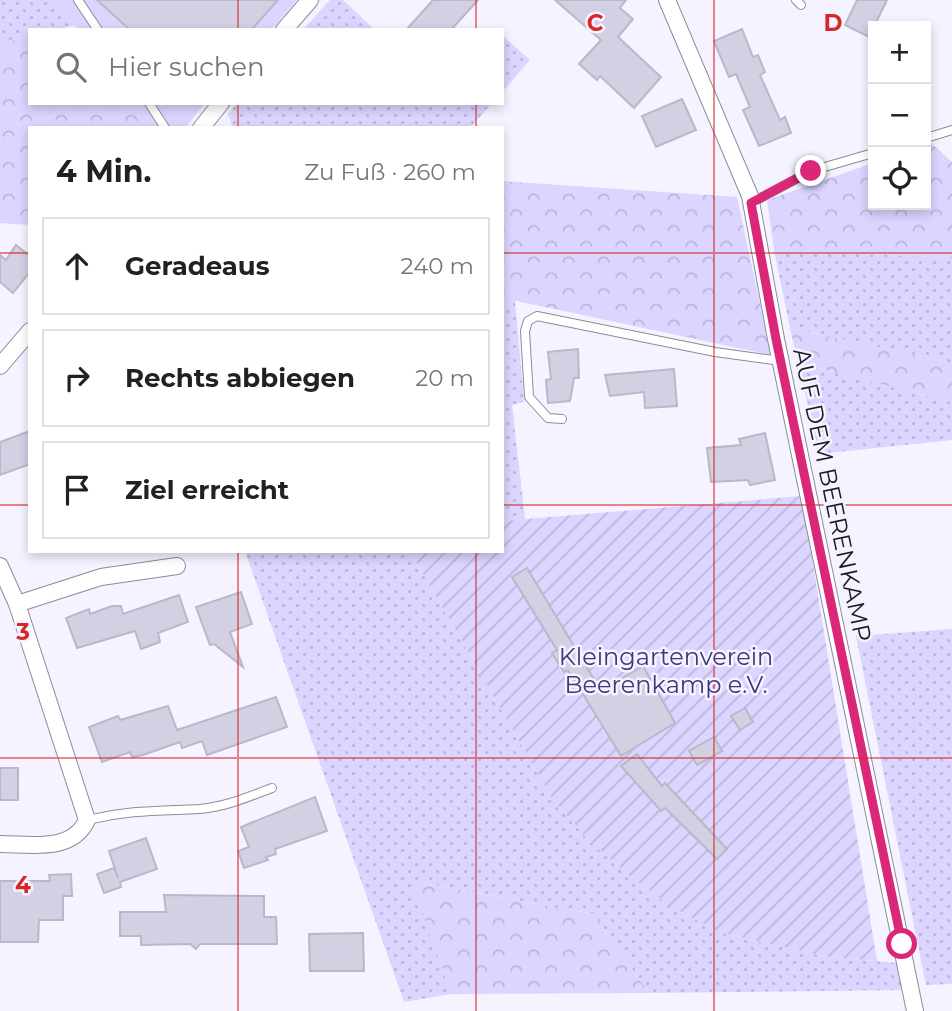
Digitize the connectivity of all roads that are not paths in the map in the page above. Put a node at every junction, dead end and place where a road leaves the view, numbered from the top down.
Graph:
1 (78, 0) edge
2 (310, 0) edge
3 (667, 0) edge
4 (97, 28) edge
5 (286, 28) edge
6 (150, 105) edge
7 (220, 105) edge
8 (164, 126) edge
9 (203, 126) edge
10 (952, 130) edge
11 (931, 136) edge
12 (868, 154) edge
13 (751, 203) junction
14 (28, 333) edge
15 (781, 361) junction
16 (0, 366) edge
17 (562, 419) dead end
18 (0, 566) edge
19 (177, 566) dead end
20 (17, 604) junction
21 (272, 788) dead end
22 (87, 820) junction
23 (0, 844) edge
24 (915, 1011) edge

1 - 4 lane
2 - 5 street
3 - 13 street, AUF DEM BEERENKAMP
6 - 8 lane
7 - 9 street
10 - 11 lane
12 - 13 lane
13 - 15 street, AUF DEM BEERENKAMP
14 - 16 street
15 - 17 lane
15 - 24 street, AUF DEM BEERENKAMP
18 - 20 street
19 - 20 street
20 - 22 street
21 - 22 lane
22 - 23 street

